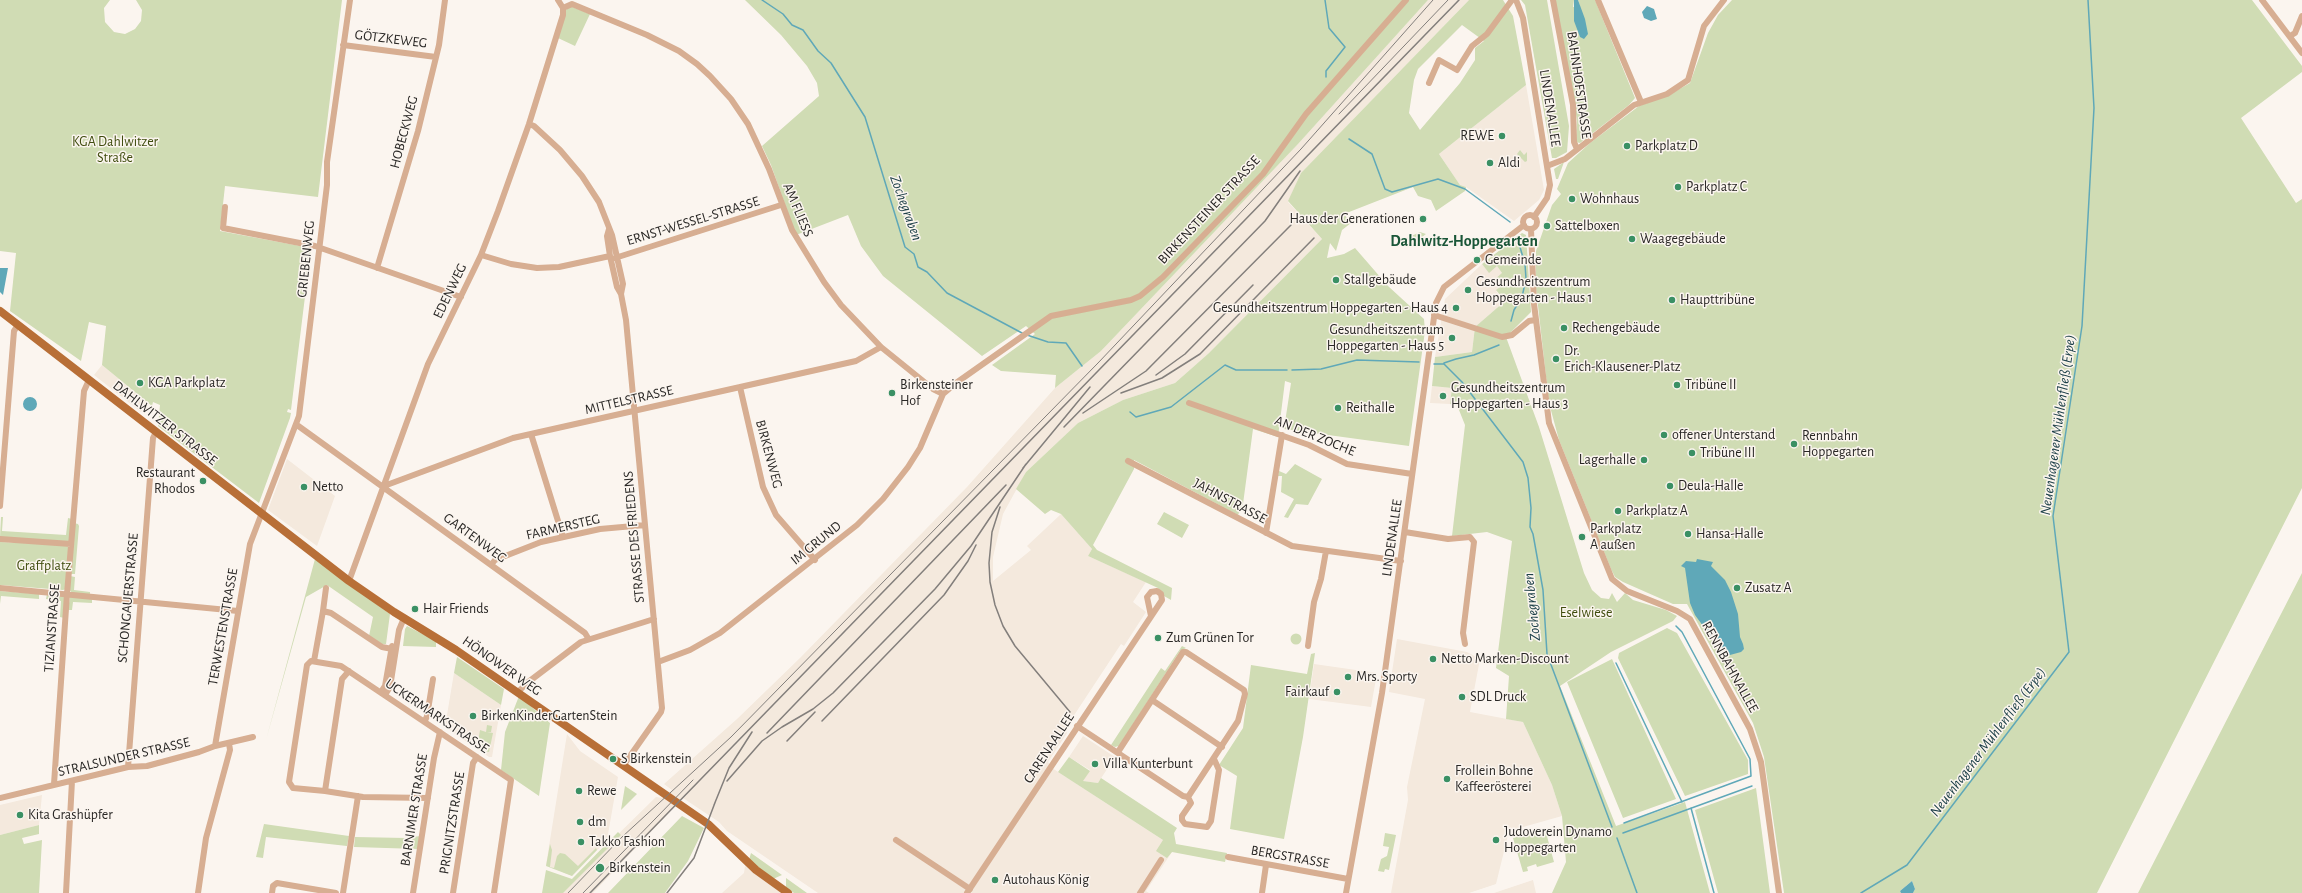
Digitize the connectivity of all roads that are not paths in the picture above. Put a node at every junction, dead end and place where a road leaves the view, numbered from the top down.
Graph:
1 (350, 0) edge
2 (445, 0) edge
3 (558, 0) edge
4 (1406, 0) edge
5 (1512, 0) edge
6 (1516, 0) edge
7 (1553, 0) edge
8 (1598, 0) edge
9 (1724, 0) edge
10 (2262, 0) edge
11 (563, 8) junction
12 (2302, 16) edge
13 (2290, 36) junction
14 (343, 45) junction
15 (2302, 53) edge
16 (436, 57) junction
17 (1429, 83) dead end
18 (1641, 102) junction
19 (528, 124) junction
20 (1577, 149) junction
21 (1548, 166) junction
22 (781, 205) junction
23 (225, 207) dead end
24 (1534, 217) junction
25 (1524, 225) junction
26 (1531, 229) junction
27 (319, 248) junction
28 (481, 255) junction
29 (613, 257) junction
30 (377, 268) junction
31 (461, 297) junction
32 (0, 311) edge
33 (1434, 315) junction
34 (1535, 320) junction
35 (18, 326) junction
36 (881, 347) junction
37 (89, 380) junction
38 (740, 387) junction
39 (943, 394) junction
40 (1188, 403) dead end
41 (635, 411) junction
42 (297, 425) junction
43 (156, 432) junction
44 (531, 434) junction
45 (1282, 435) junction
46 (1128, 461) dead end
47 (1, 465) edge
48 (1412, 474) junction
49 (384, 486) junction
50 (0, 506) edge
51 (263, 514) junction
52 (645, 524) junction
53 (1405, 532) junction
54 (1266, 533) junction
55 (563, 536) junction
56 (0, 539) edge
57 (71, 544) junction
58 (1326, 551) junction
59 (315, 555) joint
60 (815, 560) junction
61 (1401, 561) junction
62 (491, 564) junction
63 (350, 581) junction
64 (0, 588) edge
65 (326, 588) dead end
66 (67, 594) junction
67 (140, 602) junction
68 (238, 611) junction
69 (323, 611) junction
70 (1151, 616) dead end
71 (402, 617) junction
72 (654, 619) junction
73 (588, 638) junction
74 (1465, 644) dead end
75 (1308, 646) dead end
76 (392, 649) junction
77 (314, 661) junction
78 (658, 662) junction
79 (349, 672) junction
80 (434, 679) dead end
81 (518, 692) junction
82 (383, 694) junction
83 (1152, 700) junction
84 (425, 721) junction
85 (1077, 726) junction
86 (440, 732) junction
87 (253, 737) dead end
88 (229, 743) junction
89 (214, 746) junction
90 (1222, 747) junction
91 (1118, 752) junction
92 (477, 758) junction
93 (1214, 760) junction
94 (623, 766) junction
95 (128, 767) junction
96 (72, 781) junction
97 (54, 784) junction
98 (325, 791) junction
99 (358, 796) junction
100 (1188, 796) junction
101 (0, 798) edge
102 (428, 798) junction
103 (896, 840) dead end
104 (1228, 857) dead end
105 (1161, 860) dead end
106 (1266, 865) junction
107 (1348, 879) junction
108 (309, 891) edge
109 (968, 891) edge
110 (66, 893) edge
111 (198, 893) edge
112 (272, 893) edge
113 (336, 893) edge
114 (343, 893) edge
115 (413, 893) edge
116 (454, 893) edge
117 (494, 893) edge
118 (788, 893) edge
119 (1140, 893) edge
120 (1262, 893) edge
121 (1346, 893) edge
122 (1779, 893) edge

1 - 14 street, GRIEBENWEG
2 - 16 street, HOBECKWEG
3 - 11 street
4 - 39 street, BIRKENSTEINER STRASSE
5 - 17 street
6 - 21 street, LINDENALLEE
7 - 20 street, BAHNHOFSTRASSE
8 - 18 street
9 - 18 street
10 - 13 street
11 - 19 street, EDENWEG
11 - 22 street, AM FLIESS
12 - 13 street
13 - 15 street
14 - 16 street, GÖTZKEWEG
14 - 27 street, GRIEBENWEG
16 - 30 street, HOBECKWEG
18 - 20 street
19 - 28 street, EDENWEG
19 - 29 street, STRASSE DES FRIEDENS
20 - 21 street
21 - 24 street, LINDENALLEE
22 - 29 street, ERNST-WESSEL-STRASSE
22 - 36 street, AM FLIESS
23 - 27 street
24 - 25 street, LINDENALLEE
24 - 26 street, LINDENALLEE
25 - 26 street
25 - 33 street, LINDENALLEE
26 - 34 street, RENNBAHNALLEE
27 - 30 street
27 - 42 street, GRIEBENWEG
28 - 29 street, ERNST-WESSEL-STRASSE
28 - 31 street, EDENWEG
29 - 41 street, STRASSE DES FRIEDENS
30 - 31 street
31 - 49 street, EDENWEG
32 - 35 main road, DAHLWITZER STRASSE
33 - 34 street
33 - 48 street, LINDENALLEE
34 - 122 street, RENNBAHNALLEE
35 - 37 main road, DAHLWITZER STRASSE
35 - 47 street
36 - 38 street, MITTELSTRASSE
36 - 39 street, AM FLIESS
37 - 43 main road, DAHLWITZER STRASSE
37 - 57 street, TIZIANSTRASSE
38 - 41 street, MITTELSTRASSE
38 - 60 street, BIRKENWEG
39 - 60 street, IM GRUND
40 - 45 street, AN DER ZOCHE
41 - 44 street, MITTELSTRASSE
41 - 52 street, STRASSE DES FRIEDENS
42 - 49 street, GARTENWEG
42 - 51 street, GRIEBENWEG
43 - 51 main road, DAHLWITZER STRASSE
43 - 67 street, SCHONGAUERSTRASSE
44 - 49 street, MITTELSTRASSE
44 - 55 street
45 - 48 street, AN DER ZOCHE
45 - 54 street
46 - 54 street, JAHNSTRASSE
47 - 50 street
48 - 53 street, LINDENALLEE
49 - 62 street, GARTENWEG
49 - 63 street, EDENWEG
51 - 59 main road, DAHLWITZER STRASSE
51 - 68 street, TERWESTENSTRASSE
52 - 55 street, FARMERSTEG
52 - 72 street, STRASSE DES FRIEDENS
53 - 61 street, LINDENALLEE
53 - 74 street
54 - 58 street, JAHNSTRASSE
55 - 62 street, FARMERSTEG
56 - 57 street
57 - 66 street, TIZIANSTRASSE
58 - 61 street, JAHNSTRASSE
58 - 75 street
59 - 63 main road, HÖNOWER WEG
60 - 78 street, IM GRUND
61 - 107 street, LINDENALLEE
62 - 73 street, GARTENWEG
63 - 71 main road, HÖNOWER WEG
64 - 66 street
65 - 69 street
66 - 67 street
66 - 97 street, TIZIANSTRASSE
67 - 68 street
67 - 95 street, SCHONGAUERSTRASSE
68 - 89 street, TERWESTENSTRASSE
69 - 76 street
69 - 77 street
70 - 85 street, CARENAALLEE
71 - 76 street
71 - 81 main road, HÖNOWER WEG
71 - 82 street
72 - 73 street
72 - 78 street, STRASSE DES FRIEDENS
73 - 81 street
76 - 82 street
77 - 79 street, UCKERMARKSTRASSE
77 - 98 street
78 - 94 street, STRASSE DES FRIEDENS
79 - 82 street, UCKERMARKSTRASSE
79 - 98 street
80 - 84 street
81 - 94 main road, HÖNOWER WEG
82 - 84 street, UCKERMARKSTRASSE
83 - 90 street
83 - 90 street
83 - 91 street
84 - 86 street, UCKERMARKSTRASSE
85 - 91 street
85 - 109 street, CARENAALLEE
86 - 92 street, UCKERMARKSTRASSE
86 - 102 street, BARNIMER STRASSE
87 - 88 street, STRALSUNDER STRASSE
88 - 89 street, STRALSUNDER STRASSE
88 - 111 street
89 - 95 street, STRALSUNDER STRASSE
90 - 93 street
91 - 100 street
92 - 116 street, PRIGNITZSTRASSE
92 - 117 street, UCKERMARKSTRASSE
93 - 100 street
93 - 100 street
94 - 118 main road, HÖNOWER WEG
95 - 96 street, STRALSUNDER STRASSE
96 - 97 street, STRALSUNDER STRASSE
96 - 110 street
97 - 101 street, STRALSUNDER STRASSE
98 - 99 street
99 - 102 street
99 - 114 street
102 - 115 street, BARNIMER STRASSE
103 - 109 street
104 - 106 street, BERGSTRASSE
105 - 119 street
106 - 107 street, BERGSTRASSE
106 - 120 street
107 - 121 street, LINDENALLEE
108 - 112 street
108 - 113 street

